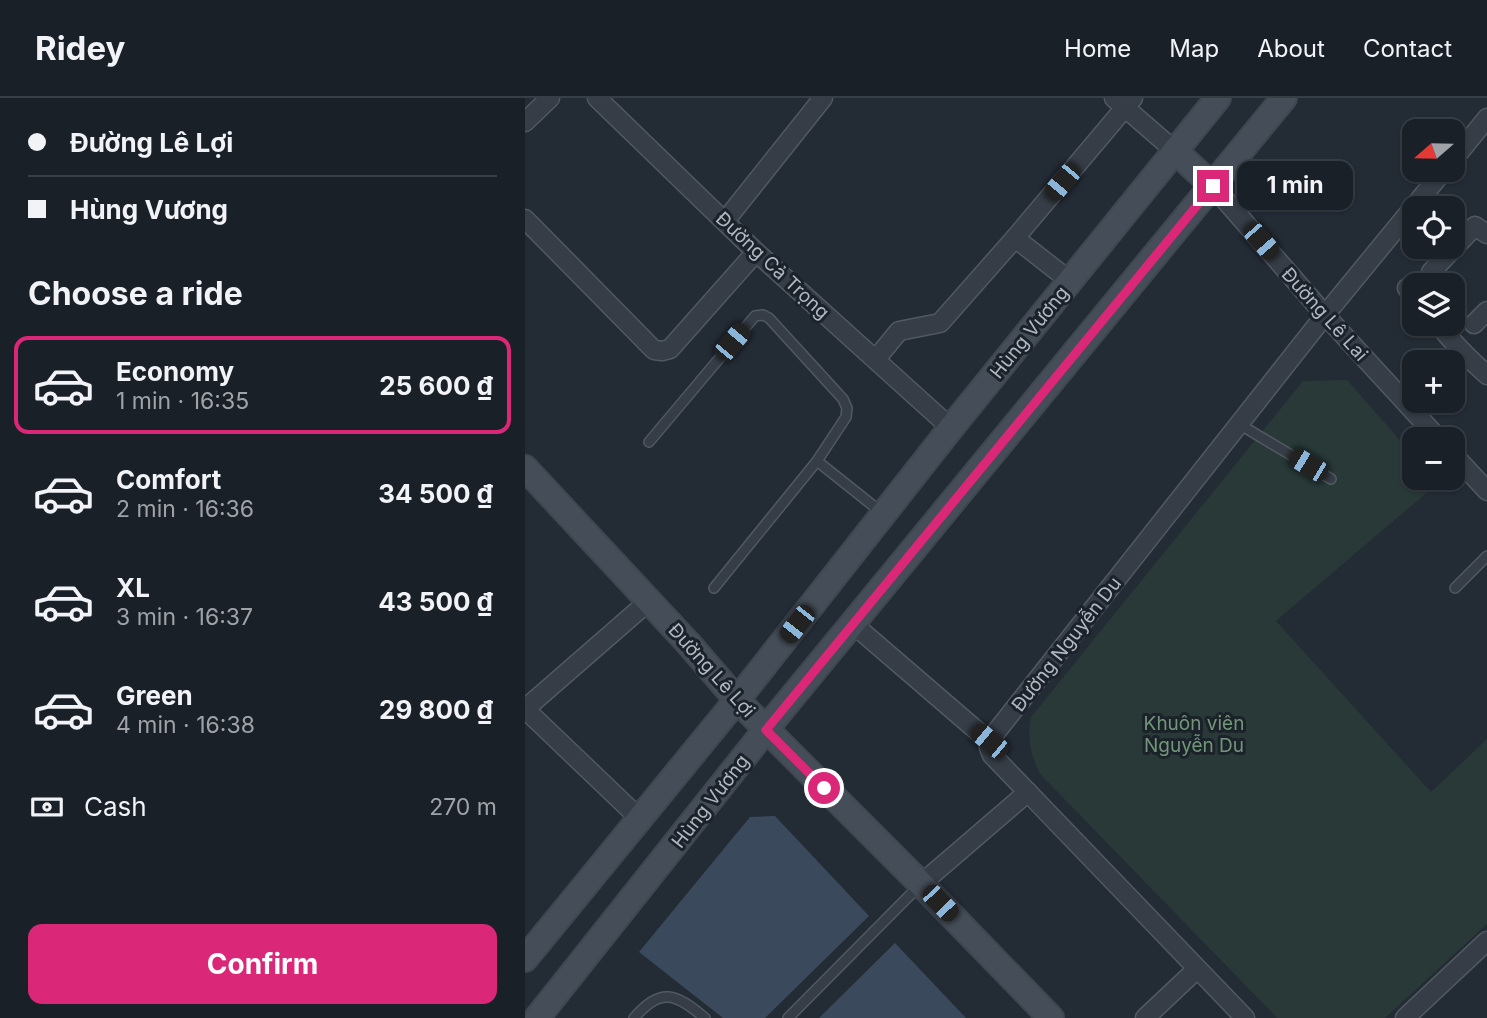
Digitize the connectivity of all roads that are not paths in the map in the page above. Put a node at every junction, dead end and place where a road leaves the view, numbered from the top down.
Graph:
1 (550, 98) edge
2 (597, 98) edge
3 (823, 98) edge
4 (1217, 98) edge
5 (1284, 98) edge
6 (1124, 101) edge
7 (1487, 118) edge
8 (525, 122) edge
9 (1465, 145) edge
10 (1175, 151) junction
11 (1434, 182) edge
12 (1213, 186) junction
13 (525, 219) edge
14 (725, 221) junction
15 (1487, 234) edge
16 (1015, 238) junction
17 (755, 252) junction
18 (1431, 272) dead end
19 (1070, 281) junction
20 (1487, 311) edge
21 (1325, 315) junction
22 (1474, 324) dead end
23 (1465, 356) edge
24 (876, 359) junction
25 (1487, 375) edge
26 (1402, 392) edge
27 (1239, 424) junction
28 (951, 428) junction
29 (649, 442) dead end
30 (817, 461) junction
31 (1465, 467) edge
32 (525, 468) edge
33 (1331, 479) dead end
34 (1487, 491) edge
35 (883, 514) junction
36 (1487, 556) edge
37 (714, 588) dead end
38 (1455, 589) dead end
39 (649, 601) junction
40 (853, 624) junction
41 (737, 700) junction
42 (525, 709) edge
43 (766, 730) junction
44 (989, 741) junction
45 (1028, 792) junction
46 (639, 818) junction
47 (921, 884) junction
48 (1487, 941) edge
49 (530, 943) edge
50 (1198, 969) junction
51 (537, 1018) edge
52 (634, 1018) edge
53 (705, 1018) edge
54 (788, 1018) edge
55 (1051, 1018) edge
56 (1145, 1018) edge
57 (1245, 1018) edge
58 (1405, 1018) edge

1 - 8 street
2 - 14 street, Đường Cả Trọng
3 - 14 street
4 - 10 main road, Hùng Vương
5 - 12 main road, Hùng Vương
6 - 10 street
6 - 16 street
7 - 9 street
10 - 12 main road
10 - 19 main road, Hùng Vương
11 - 21 street, Đường Nguyễn Du
12 - 21 street, Đường Lê Lai
12 - 40 main road, Hùng Vương
13 - 17 street
14 - 17 street, Đường Cả Trọng
15 - 18 street
16 - 19 street
16 - 24 street
17 - 24 street, Đường Cả Trọng
19 - 28 main road, Hùng Vương
20 - 22 street
21 - 26 street, Đường Lê Lai
21 - 27 street, Đường Nguyễn Du
23 - 25 street
24 - 28 street, Đường Cả Trọng
27 - 33 lane
27 - 44 street, Đường Nguyễn Du
28 - 35 main road, Hùng Vương
29 - 30 lane
30 - 35 lane
30 - 37 lane
31 - 34 street
32 - 39 main road, Đường Lê Lợi
35 - 41 main road, Hùng Vương
36 - 38 lane
39 - 41 main road, Đường Lê Lợi
39 - 42 street
40 - 43 main road, Hùng Vương
40 - 44 street
41 - 43 main road, Đường Lê Lợi
41 - 46 main road, Hùng Vương
42 - 46 street
43 - 47 main road, Đường Lê Lợi
43 - 51 main road, Hùng Vương
44 - 45 street
45 - 47 street
45 - 50 street
46 - 49 main road, Hùng Vương
47 - 54 lane
47 - 55 main road, Đường Lê Lợi
48 - 58 street
50 - 56 street
50 - 57 street
52 - 53 lane

